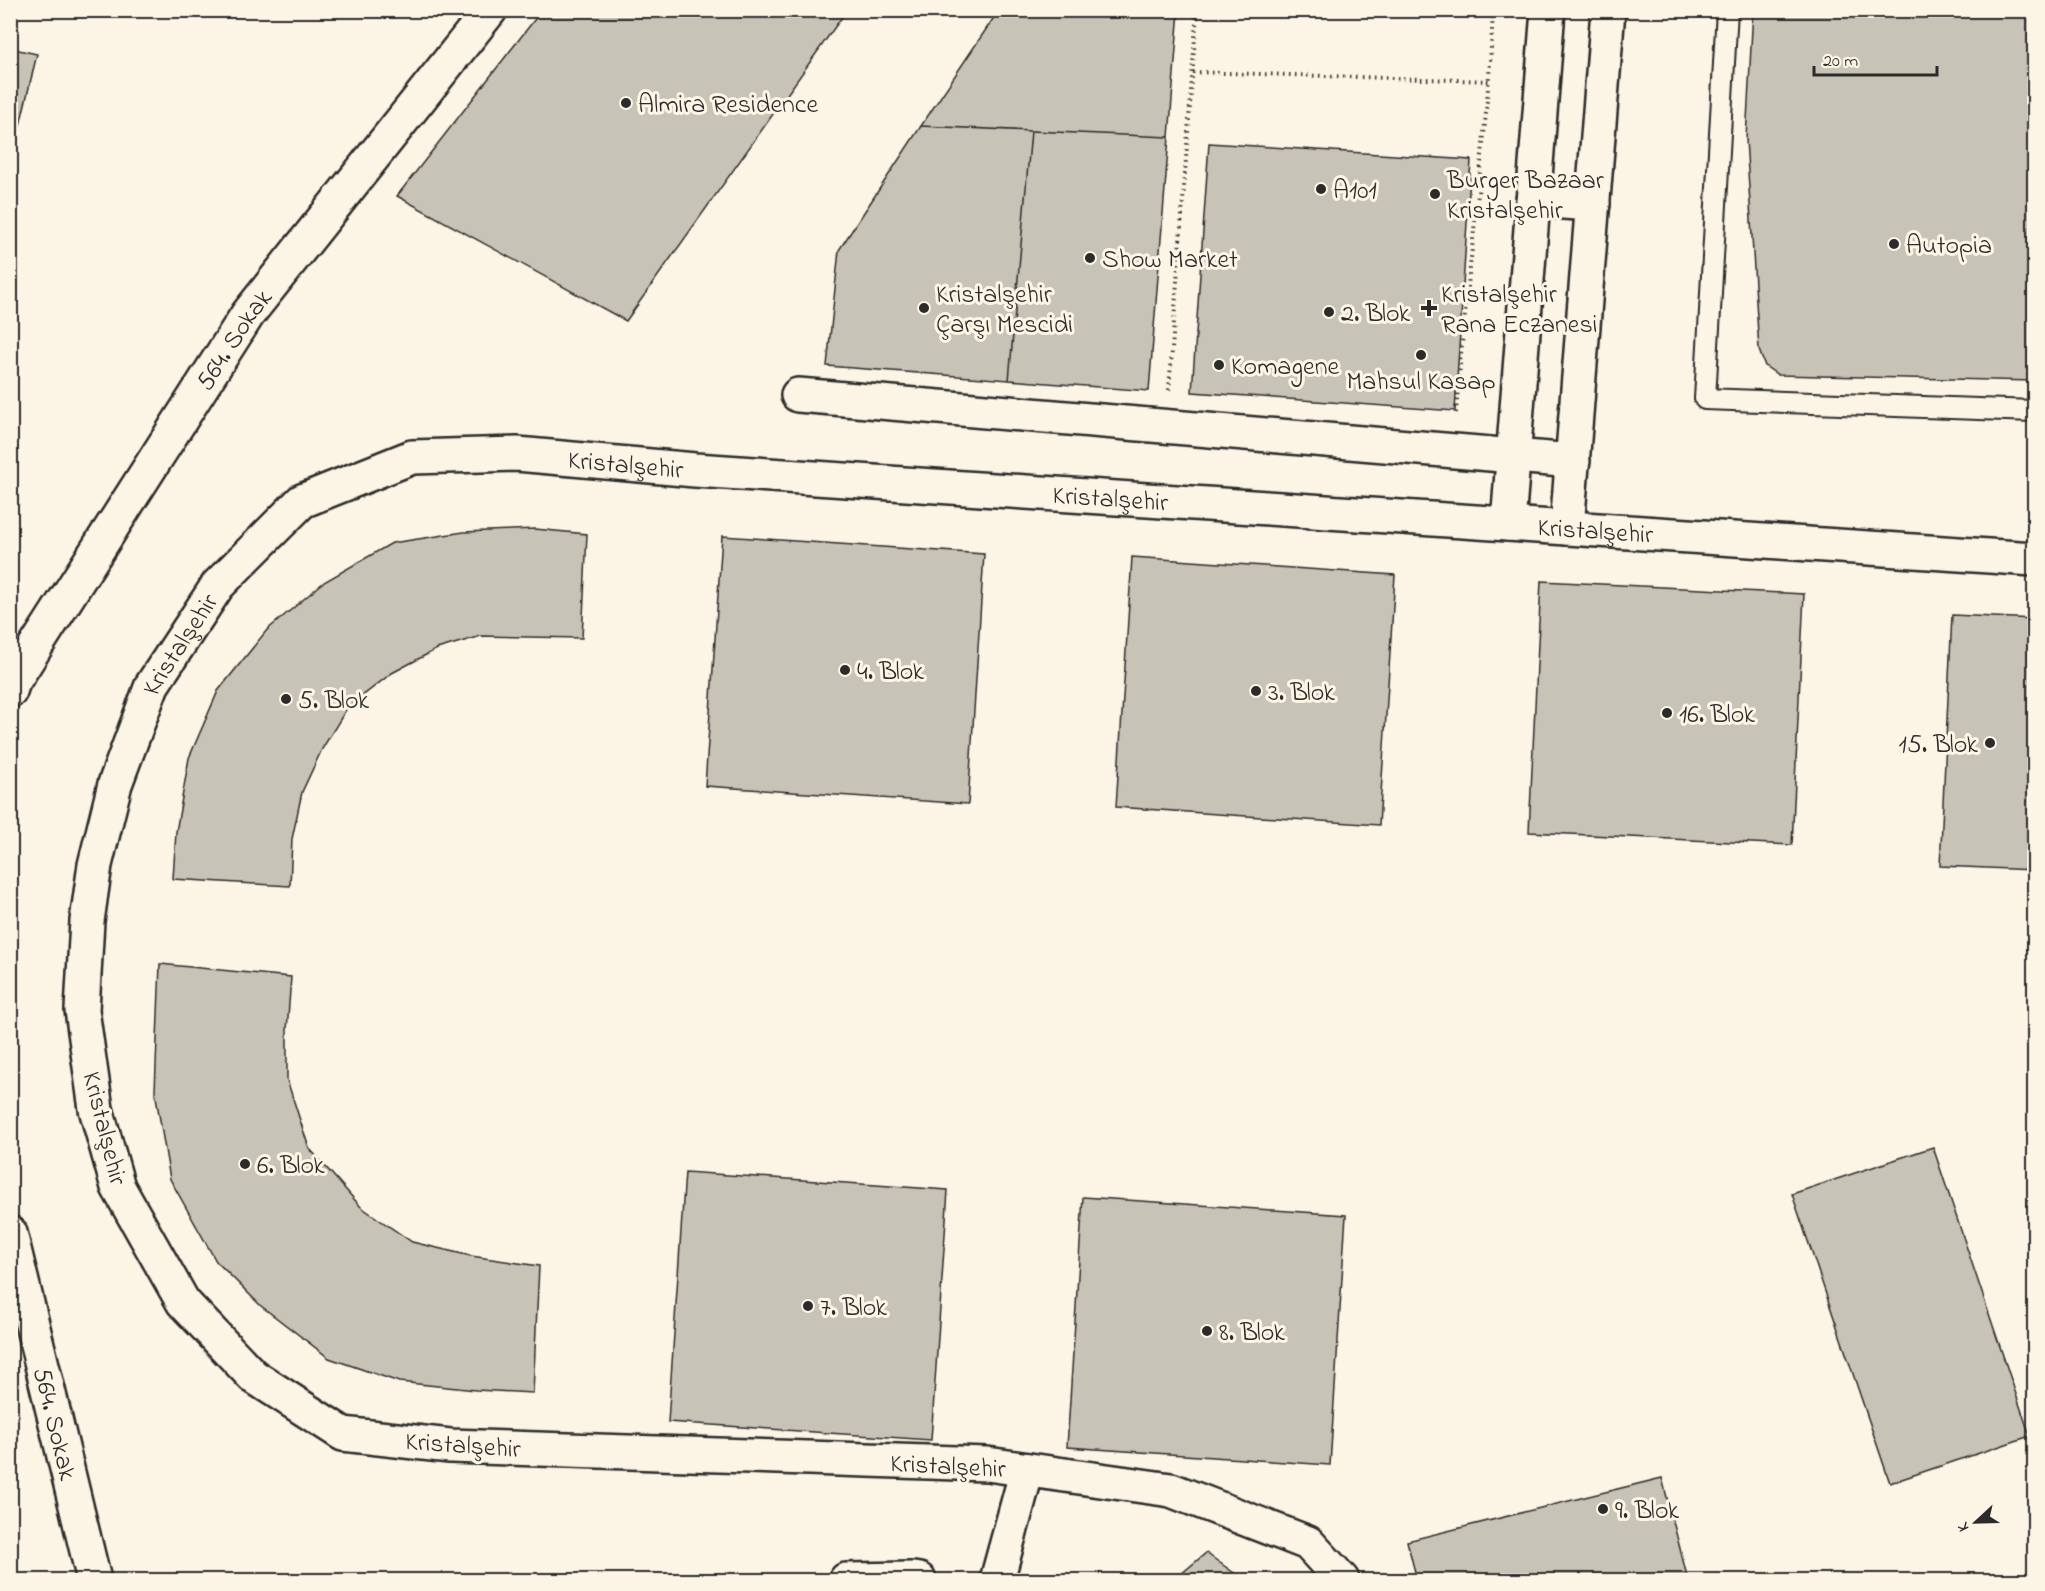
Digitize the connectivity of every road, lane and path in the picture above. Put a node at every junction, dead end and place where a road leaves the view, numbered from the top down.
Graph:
1 (490, 10) edge
2 (1197, 10) edge
3 (1492, 10) edge
4 (1548, 10) edge
5 (1608, 10) edge
6 (1727, 10) edge
7 (1193, 72) junction
8 (1490, 81) junction
9 (1533, 200) junction
10 (1593, 204) junction
11 (1169, 394) dead end
12 (798, 395) dead end
13 (2034, 411) edge
14 (1455, 416) dead end
15 (1513, 456) junction
16 (1573, 460) junction
17 (1508, 524) junction
18 (1568, 528) junction
19 (2034, 559) edge
20 (10, 691) edge
21 (10, 1233) edge
22 (1028, 1470) junction
23 (94, 1581) edge
24 (846, 1581) edge
25 (919, 1581) edge
26 (997, 1581) edge
27 (1342, 1581) edge

1 - 20 street, 564. Sokak
2 - 7 path
3 - 8 path
4 - 9 street
5 - 10 street
6 - 13 lane
7 - 8 path
7 - 11 path
8 - 14 path
9 - 10 street
9 - 15 street
10 - 16 street
12 - 15 street
15 - 16 street
15 - 17 street
16 - 18 street
17 - 18 street, Kristalşehir
17 - 22 street, Kristalşehir
18 - 19 street, Kristalşehir
21 - 23 street, 564. Sokak
22 - 26 street
22 - 27 street, Kristalşehir
24 - 25 street

